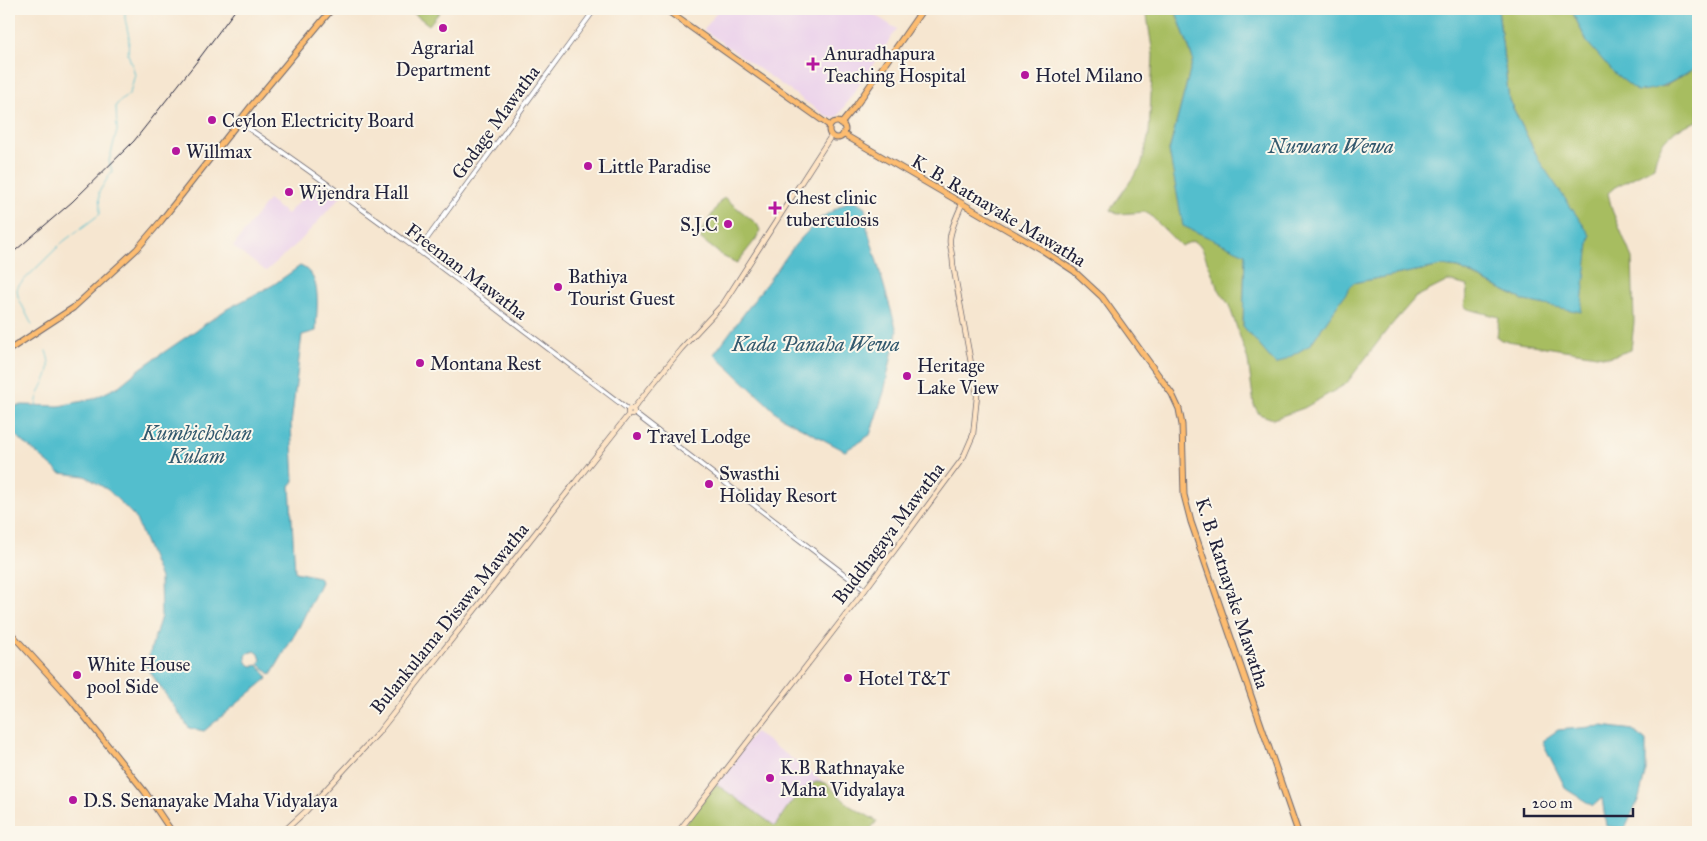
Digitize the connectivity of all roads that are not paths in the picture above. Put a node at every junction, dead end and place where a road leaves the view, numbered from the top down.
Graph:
1 (332, 9) edge
2 (595, 9) edge
3 (665, 9) edge
4 (923, 9) edge
5 (238, 122) junction
6 (841, 124) junction
7 (830, 126) junction
8 (843, 134) junction
9 (831, 136) junction
10 (962, 204) junction
11 (418, 250) junction
12 (9, 350) edge
13 (631, 412) junction
14 (865, 590) junction
15 (9, 631) edge
16 (172, 832) edge
17 (284, 832) edge
18 (678, 832) edge
19 (1298, 832) edge

1 - 5 main road
2 - 11 street, Godage Mawatha
3 - 7 main road
4 - 6 main road
5 - 11 street, Freeman Mawatha
5 - 12 main road
6 - 7 main road
6 - 8 main road
7 - 9 main road
8 - 9 main road
8 - 10 main road, K. B. Ratnayake Mawatha
9 - 13 main road, Bulankulama Disawa Mawatha
10 - 14 main road, Buddhagaya Mawatha
10 - 19 main road, K. B. Ratnayake Mawatha
11 - 13 street, Freeman Mawatha
13 - 14 street, Freeman Mawatha
13 - 17 main road, Bulankulama Disawa Mawatha
14 - 18 main road, Buddhagaya Mawatha
15 - 16 main road

